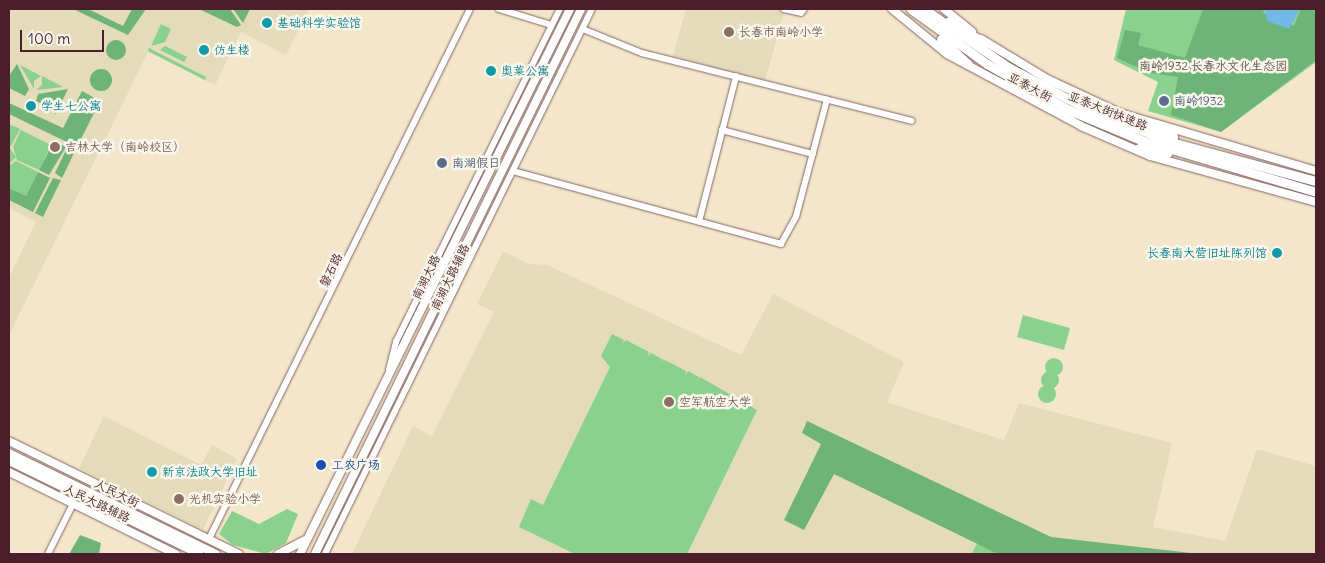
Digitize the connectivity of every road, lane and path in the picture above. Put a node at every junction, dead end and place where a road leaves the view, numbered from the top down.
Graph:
1 (470, 9) edge
2 (499, 9) edge
3 (560, 9) edge
4 (570, 9) edge
5 (582, 9) edge
6 (592, 9) edge
7 (784, 9) edge
8 (804, 9) edge
9 (892, 9) edge
10 (904, 9) edge
11 (911, 9) edge
12 (924, 9) edge
13 (932, 9) edge
14 (944, 9) edge
15 (552, 25) junction
16 (583, 28) junction
17 (985, 43) junction
18 (968, 64) junction
19 (736, 77) junction
20 (827, 100) junction
21 (1120, 114) junction
22 (912, 121) dead end
23 (722, 130) junction
24 (1139, 148) junction
25 (812, 154) junction
26 (1265, 167) junction
27 (514, 171) junction
28 (1316, 171) edge
29 (1263, 177) junction
30 (1316, 181) edge
31 (1316, 192) edge
32 (1316, 202) edge
33 (699, 222) junction
34 (388, 375) junction
35 (9, 441) edge
36 (9, 453) edge
37 (9, 461) edge
38 (9, 472) edge
39 (73, 504) junction
40 (309, 536) junction
41 (209, 539) junction
42 (48, 554) edge
43 (176, 554) edge
44 (199, 554) edge
45 (216, 554) edge
46 (239, 554) edge
47 (278, 554) edge
48 (300, 554) edge
49 (315, 554) edge
50 (325, 554) edge

1 - 41 street, 磐石路
2 - 15 street
3 - 15 street, 南湖大路辅路
4 - 34 main road, 南湖大路
5 - 49 main road, 南湖大路
6 - 16 street, 南湖大路辅路
7 - 8 street
9 - 18 main road, 亚泰大街
10 - 18 highway
11 - 29 highway, 亚泰大街快速路
12 - 26 highway, 亚泰大街快速路
13 - 17 highway
14 - 17 main road, 亚泰大街
15 - 34 street, 南湖大路辅路
16 - 19 street
16 - 27 street, 南湖大路辅路
17 - 21 main road, 亚泰大街
18 - 24 main road, 亚泰大街
19 - 20 street
19 - 23 street
20 - 22 street
20 - 25 street
21 - 26 highway
21 - 28 main road, 亚泰大街
23 - 25 street
23 - 33 street
24 - 29 highway
24 - 32 main road, 亚泰大街
25 - 33 street
26 - 30 highway, 亚泰大街快速路
27 - 33 street
27 - 50 street, 南湖大路辅路
29 - 31 highway, 亚泰大街快速路
34 - 40 main road, 南湖大路
35 - 41 main road
36 - 45 main road, 人民大街
37 - 44 main road, 人民大街
38 - 39 main road, 人民大路辅路
39 - 42 street
39 - 43 main road, 人民大路辅路
40 - 47 main road
40 - 48 main road, 南湖大路
41 - 46 main road

